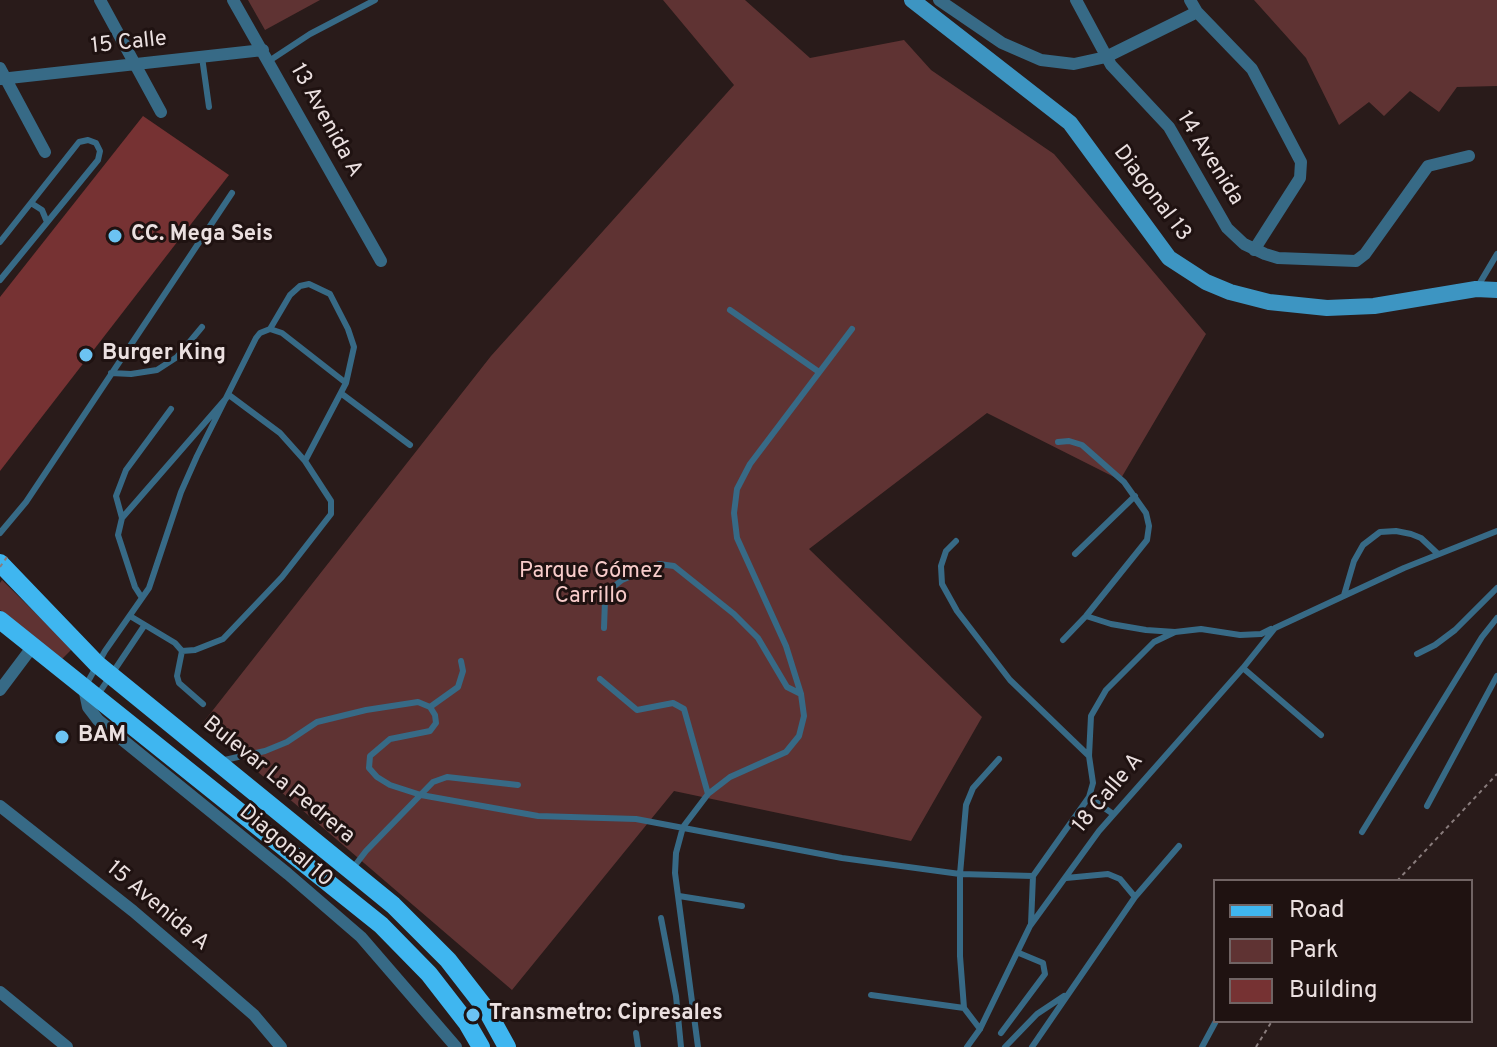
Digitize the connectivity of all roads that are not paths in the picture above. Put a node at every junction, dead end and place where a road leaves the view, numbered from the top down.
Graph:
1 (100, 0) edge
2 (233, 0) edge
3 (375, 0) edge
4 (912, 0) edge
5 (939, 0) edge
6 (954, 0) edge
7 (1076, 0) edge
8 (1190, 0) edge
9 (1197, 12) junction
10 (266, 56) junction
11 (202, 57) junction
12 (1106, 57) junction
13 (1055, 61) junction
14 (134, 64) junction
15 (2, 75) edge
16 (209, 107) dead end
17 (161, 112) dead end
18 (45, 152) dead end
19 (1469, 156) dead end
20 (232, 193) dead end
21 (31, 203) junction
22 (47, 222) junction
23 (0, 242) edge
24 (1254, 250) junction
25 (1497, 254) edge
26 (381, 261) dead end
27 (1488, 267) junction
28 (1497, 268) edge
29 (0, 280) edge
30 (1476, 289) junction
31 (1497, 290) edge
32 (730, 310) dead end
33 (202, 327) dead end
34 (270, 329) junction
35 (852, 329) dead end
36 (819, 372) junction
37 (111, 373) junction
38 (346, 383) junction
39 (342, 394) junction
40 (229, 395) junction
41 (171, 409) dead end
42 (1058, 442) dead end
43 (410, 445) dead end
44 (305, 461) junction
45 (1135, 496) junction
46 (122, 518) junction
47 (1497, 531) edge
48 (0, 533) edge
49 (956, 541) dead end
50 (1075, 554) dead end
51 (1438, 554) junction
52 (2, 566) edge
53 (1497, 588) edge
54 (1344, 595) junction
55 (142, 598) junction
56 (130, 616) junction
57 (1086, 616) junction
58 (1497, 618) edge
59 (0, 620) edge
60 (144, 626) junction
61 (604, 628) dead end
62 (1275, 628) junction
63 (1175, 632) junction
64 (1063, 640) dead end
65 (33, 646) junction
66 (182, 651) junction
67 (1417, 654) dead end
68 (461, 661) dead end
69 (1243, 668) junction
70 (104, 670) junction
71 (1497, 676) edge
72 (600, 679) dead end
73 (0, 690) edge
74 (90, 693) junction
75 (801, 694) junction
76 (203, 704) dead end
77 (430, 707) junction
78 (1321, 735) dead end
79 (1089, 756) junction
80 (999, 759) dead end
81 (216, 762) junction
82 (518, 785) dead end
83 (708, 794) junction
84 (421, 795) junction
85 (1089, 797) junction
86 (0, 806) edge
87 (1427, 806) dead end
88 (1113, 814) junction
89 (683, 827) junction
90 (1362, 832) dead end
91 (1179, 846) dead end
92 (351, 871) junction
93 (960, 874) junction
94 (1033, 876) junction
95 (1066, 878) junction
96 (679, 896) junction
97 (1135, 897) junction
98 (742, 906) dead end
99 (661, 918) dead end
100 (1030, 926) junction
101 (1019, 953) junction
102 (0, 992) edge
103 (1068, 994) junction
104 (871, 995) dead end
105 (964, 1008) junction
106 (1215, 1023) edge
107 (980, 1029) junction
108 (636, 1033) dead end
109 (1001, 1033) dead end
110 (67, 1047) edge
111 (281, 1047) edge
112 (456, 1047) edge
113 (481, 1047) edge
114 (507, 1047) edge
115 (638, 1047) edge
116 (681, 1047) edge
117 (698, 1047) edge
118 (967, 1047) edge
119 (1005, 1047) edge
120 (1032, 1047) edge
121 (1202, 1047) edge

1 - 14 street
2 - 10 street, 13 Avenida A
3 - 10 lane, 15 Calle
4 - 30 street, Diagonal 13
5 - 13 street
6 - 13 street
7 - 12 street, 14 Avenida
8 - 9 street
9 - 12 street
9 - 24 street
10 - 11 street, 15 Calle
10 - 26 street, 13 Avenida A
11 - 14 street, 15 Calle
11 - 16 lane
12 - 13 street
12 - 24 street, 14 Avenida
14 - 15 street, 15 Calle
14 - 17 street
15 - 18 street
19 - 24 street, 14 Avenida
20 - 37 lane
21 - 22 lane
21 - 22 lane
21 - 23 lane
22 - 29 lane
25 - 27 lane
27 - 28 lane
27 - 30 lane
30 - 31 street, Diagonal 13
32 - 36 lane
33 - 37 lane
34 - 38 lane
34 - 38 lane
34 - 40 lane
35 - 36 lane
36 - 75 lane
37 - 48 lane
38 - 39 lane
39 - 43 lane
39 - 44 lane
40 - 44 lane
40 - 46 lane
40 - 55 lane
41 - 46 lane
42 - 45 lane
44 - 66 lane
45 - 50 lane
45 - 57 lane
46 - 55 lane
47 - 51 lane, 18 Calle A
49 - 79 lane
51 - 54 lane, 18 Calle A
51 - 54 lane
52 - 70 main road, Bulevar La Pedrera
53 - 67 lane
54 - 62 lane, 18 Calle A
55 - 56 lane
56 - 60 lane
56 - 70 lane
57 - 63 lane
57 - 64 lane
58 - 90 lane
59 - 65 main road
60 - 66 lane
60 - 70 lane
61 - 75 lane
62 - 63 lane
62 - 69 lane, 18 Calle A
63 - 79 lane
65 - 73 street
65 - 74 main road
66 - 76 lane
68 - 77 lane
69 - 78 lane
69 - 88 lane, 18 Calle A
70 - 74 lane
70 - 74 lane
70 - 81 main road, Bulevar La Pedrera
71 - 87 lane
72 - 83 lane
74 - 112 street, Diagonal 10
74 - 113 main road
75 - 83 lane
77 - 81 lane
77 - 84 lane
79 - 85 lane
80 - 93 lane
81 - 92 main road, Bulevar La Pedrera
82 - 84 lane
83 - 89 lane
84 - 89 lane
84 - 92 lane
85 - 88 lane
85 - 94 lane
86 - 111 street, 15 Avenida A
88 - 95 lane, 18 Calle A
89 - 93 lane
89 - 96 lane
91 - 97 lane
92 - 114 main road, Bulevar La Pedrera
93 - 94 lane
93 - 105 lane
94 - 100 lane
95 - 97 lane
95 - 100 lane, 18 Calle A
96 - 98 lane
96 - 117 lane
97 - 103 lane
99 - 116 lane
100 - 101 lane, 18 Calle A
101 - 107 lane, 18 Calle A
101 - 109 lane
102 - 110 street
103 - 119 lane
103 - 120 lane
104 - 105 lane
105 - 107 lane
106 - 121 lane
107 - 118 lane, 18 Calle A
108 - 115 lane

